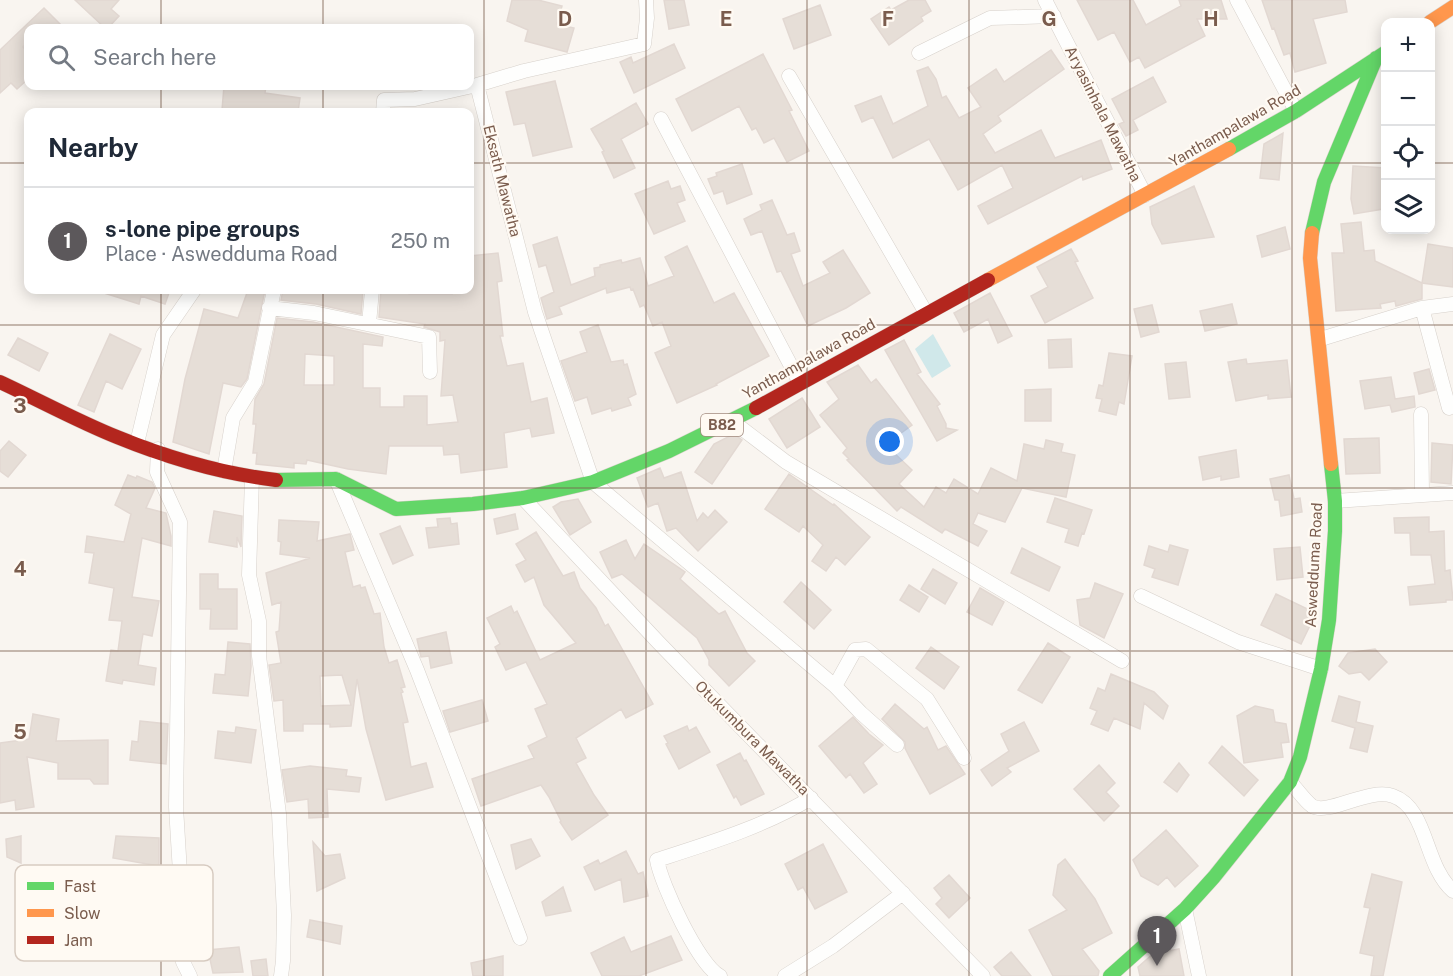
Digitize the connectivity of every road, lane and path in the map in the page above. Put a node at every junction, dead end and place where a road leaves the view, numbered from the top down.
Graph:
1 (645, 0) edge
2 (1045, 0) edge
3 (1237, 0) edge
4 (1453, 7) edge
5 (1054, 16) junction
6 (1435, 19) edge
7 (918, 52) dead end
8 (1381, 55) edge
9 (789, 76) dead end
10 (477, 85) junction
11 (474, 86) edge
12 (455, 90) edge
13 (384, 108) edge
14 (1296, 111) junction
15 (661, 119) dead end
16 (1145, 195) junction
17 (191, 294) edge
18 (273, 294) edge
19 (372, 294) edge
20 (1453, 304) edge
21 (269, 308) junction
22 (1422, 308) junction
23 (926, 313) junction
24 (369, 324) junction
25 (1319, 341) junction
26 (430, 372) dead end
27 (0, 382) edge
28 (800, 383) junction
29 (1449, 408) dead end
30 (1421, 414) dead end
31 (732, 421) junction
32 (137, 443) junction
33 (158, 449) junction
34 (224, 471) junction
35 (252, 477) junction
36 (336, 479) junction
37 (593, 482) junction
38 (1422, 493) junction
39 (1453, 493) edge
40 (523, 498) junction
41 (1335, 501) junction
42 (1141, 596) dead end
43 (1122, 661) dead end
44 (1321, 669) junction
45 (835, 686) junction
46 (897, 746) dead end
47 (964, 758) dead end
48 (1290, 782) junction
49 (811, 798) junction
50 (180, 865) edge
51 (1453, 891) edge
52 (903, 893) junction
53 (1185, 909) junction
54 (520, 938) dead end
55 (183, 961) edge
56 (190, 976) edge
57 (281, 976) edge
58 (720, 976) edge
59 (786, 976) edge
60 (983, 976) edge
61 (1110, 976) edge
62 (1199, 976) edge

1 - 10 street
2 - 5 street, Aryasinhala Mawatha
3 - 14 street
4 - 6 main road
5 - 7 street
5 - 16 street, Aryasinhala Mawatha
8 - 14 main road, Yanthampalawa Road / B82
8 - 25 main road, Aswedduma Road
9 - 23 street
10 - 11 street
10 - 37 street, Eksath Mawatha
12 - 13 street
14 - 16 main road, Yanthampalawa Road / B82
15 - 28 street
16 - 23 main road, Yanthampalawa Road / B82
17 - 32 street
18 - 21 street
19 - 24 street
20 - 22 street
21 - 24 street
21 - 34 street
22 - 25 street
22 - 29 street
23 - 28 main road, Yanthampalawa Road / B82
24 - 26 street
25 - 41 main road, Aswedduma Road
27 - 32 main road, Yanthampalawa Road / B82
28 - 31 main road, Yanthampalawa Road / B82
30 - 38 street
31 - 37 main road, Yanthampalawa Road / B82
31 - 43 street
32 - 33 main road, Yanthampalawa Road / B82
33 - 34 main road, Yanthampalawa Road / B82
33 - 50 street
34 - 35 main road, Yanthampalawa Road / B82
35 - 36 main road, Yanthampalawa Road / B82
35 - 57 street
36 - 40 main road, Yanthampalawa Road / B82
36 - 54 street
37 - 40 main road, Yanthampalawa Road / B82
37 - 45 street
38 - 39 street
38 - 41 street
40 - 49 street, Otukumbura Mawatha
41 - 44 main road, Aswedduma Road
42 - 44 street
44 - 48 main road, Aswedduma Road
45 - 46 street
45 - 47 street
48 - 51 street
48 - 53 main road, Aswedduma Road
49 - 52 street, Otukumbura Mawatha
49 - 58 street
52 - 59 street
52 - 60 street, Otukumbura Mawatha
53 - 61 main road, Aswedduma Road
53 - 62 street
55 - 56 street

